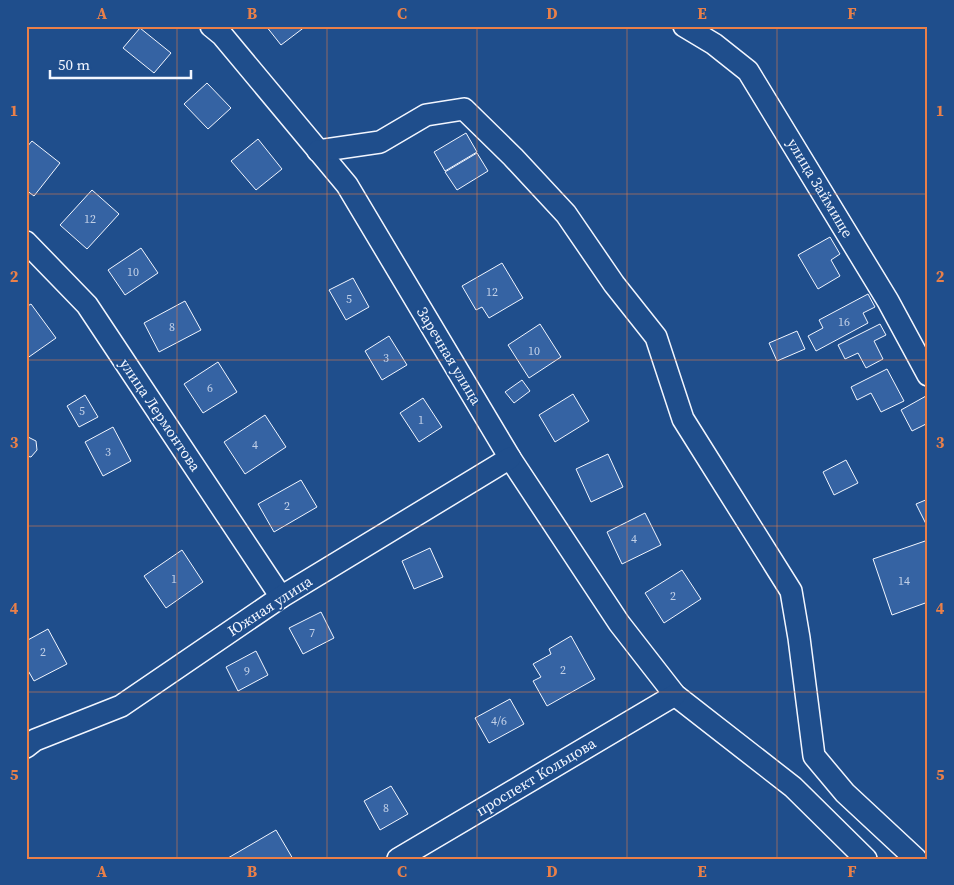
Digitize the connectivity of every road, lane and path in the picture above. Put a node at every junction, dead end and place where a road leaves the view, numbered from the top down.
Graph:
1 (211, 26) edge
2 (684, 26) edge
3 (318, 150) junction
4 (26, 242) edge
5 (928, 375) edge
6 (510, 458) junction
7 (281, 597) junction
8 (675, 695) junction
9 (29, 738) edge
10 (398, 859) edge
11 (866, 859) edge
12 (916, 859) edge

1 - 3 street, Заречная улица
2 - 5 street, улица Займище
3 - 6 street, Заречная улица
3 - 12 street
4 - 7 street, улица Лермонтова
6 - 7 street, Южная улица
6 - 8 street, Заречная улица
7 - 9 street, Южная улица
8 - 10 street, проспект Кольцова
8 - 11 street, Заречная улица

